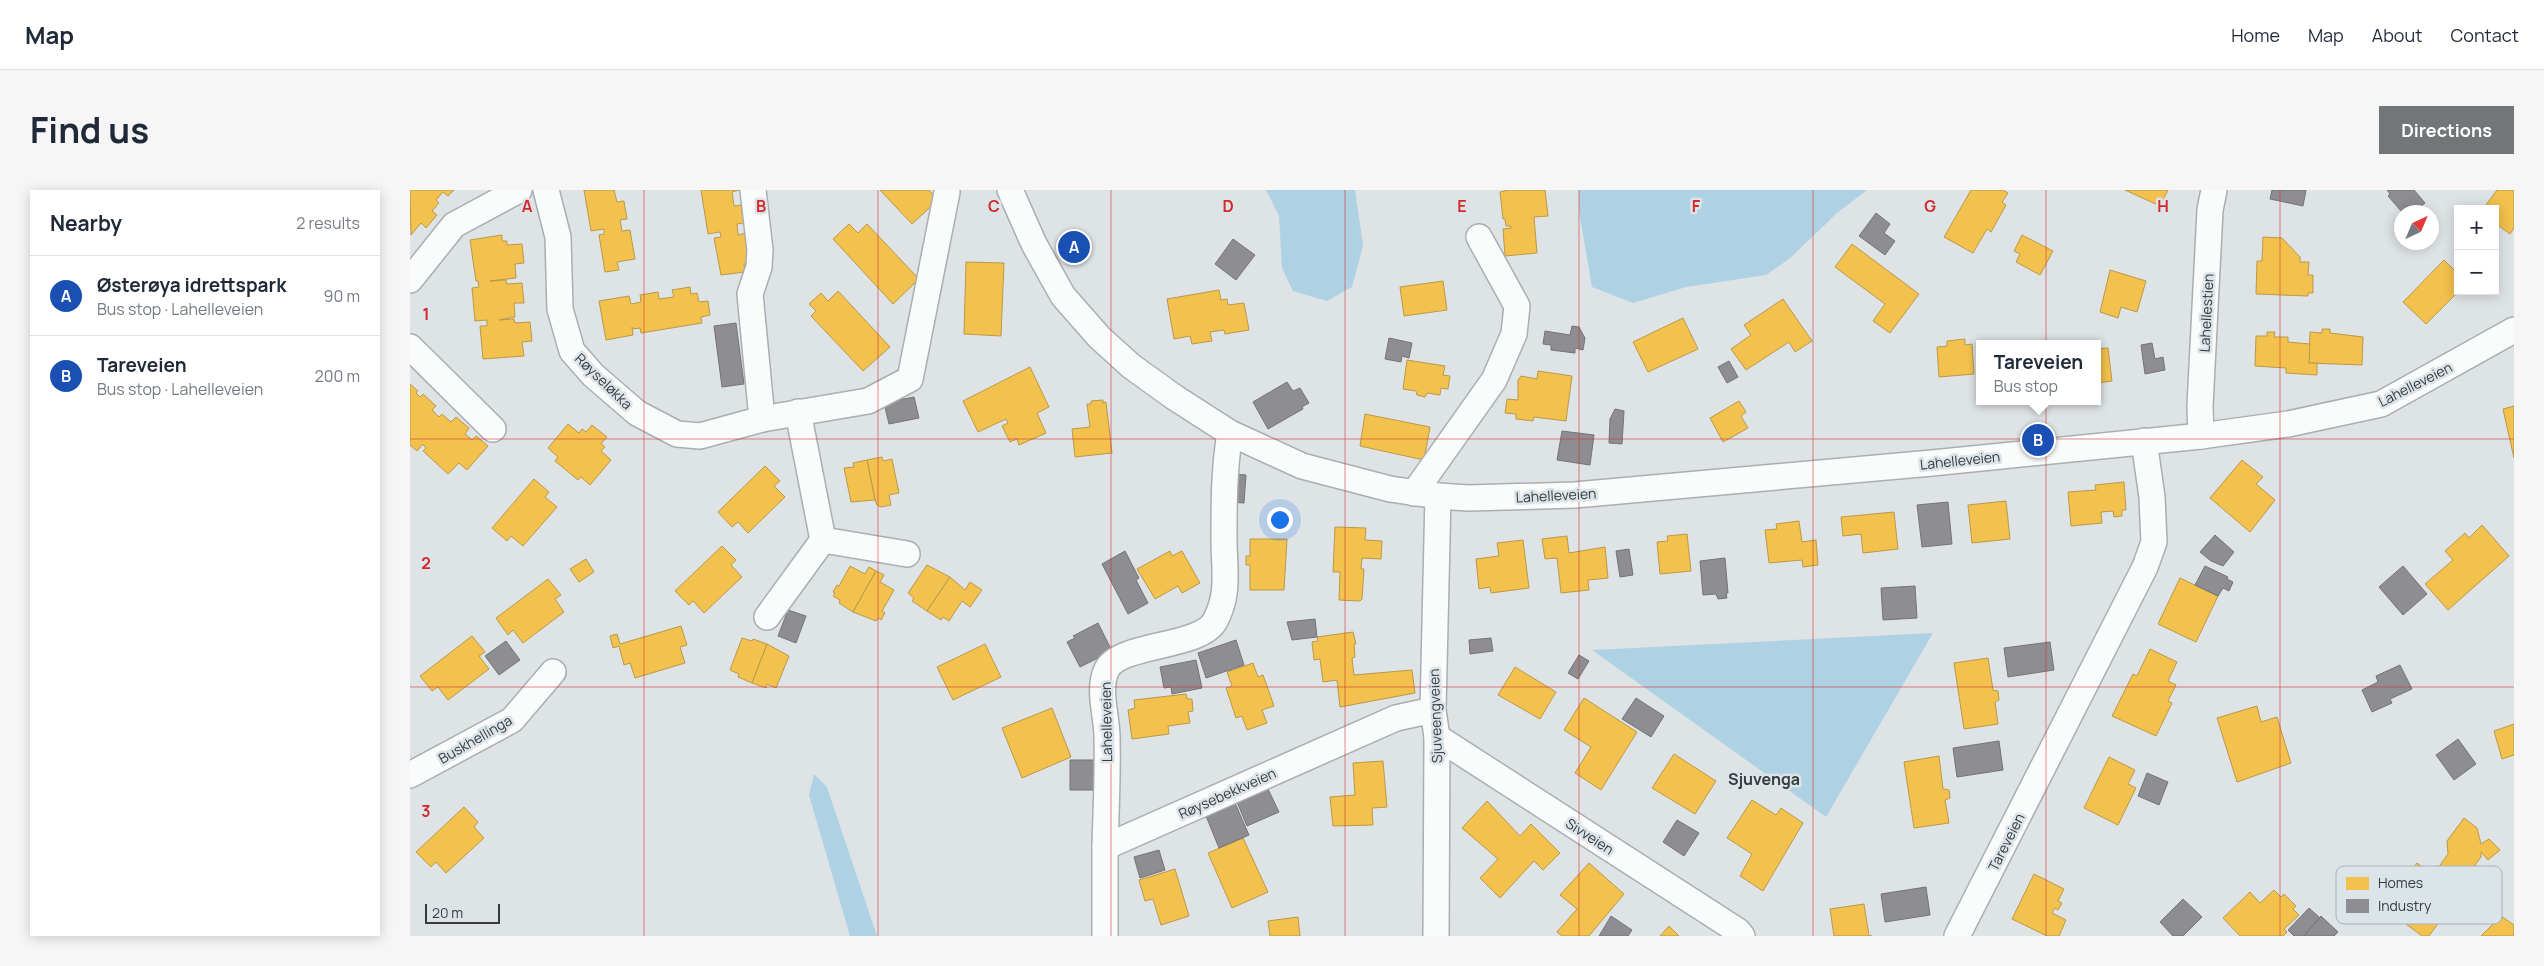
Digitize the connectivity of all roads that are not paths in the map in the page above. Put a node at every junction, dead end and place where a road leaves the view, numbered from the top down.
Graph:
1 (519, 190) edge
2 (546, 190) edge
3 (753, 190) edge
4 (1010, 190) edge
5 (2214, 190) edge
6 (947, 192) dead end
7 (1479, 237) dead end
8 (410, 280) edge
9 (2514, 330) edge
10 (410, 347) edge
11 (798, 412) junction
12 (762, 419) junction
13 (493, 429) dead end
14 (1230, 433) junction
15 (2201, 436) junction
16 (2144, 441) junction
17 (1426, 495) junction
18 (823, 540) junction
19 (907, 554) dead end
20 (767, 617) dead end
21 (553, 672) dead end
22 (1432, 710) junction
23 (1437, 737) junction
24 (410, 775) edge
25 (1105, 847) junction
26 (1105, 936) edge
27 (1436, 936) edge
28 (1742, 936) edge
29 (1957, 936) edge

1 - 8 street
2 - 12 street, Røyseløkka
3 - 12 street
4 - 14 street, Lahelleveien
5 - 15 street, Lahellestien
6 - 11 street, Røyseløkka
7 - 17 street
9 - 15 street, Lahelleveien
10 - 13 street
11 - 12 street, Røyseløkka
11 - 18 street
14 - 17 street, Lahelleveien
14 - 25 street, Lahelleveien
15 - 16 street, Lahelleveien
16 - 17 street, Lahelleveien
16 - 29 street, Tareveien
17 - 22 street, Sjuveengveien
18 - 19 street
18 - 20 street
21 - 24 street, Buskhellinga
22 - 23 street, Sjuveengveien
22 - 25 street, Røysebekkveien
23 - 27 street, Sjuveengveien
23 - 28 street, Sivveien
25 - 26 street

